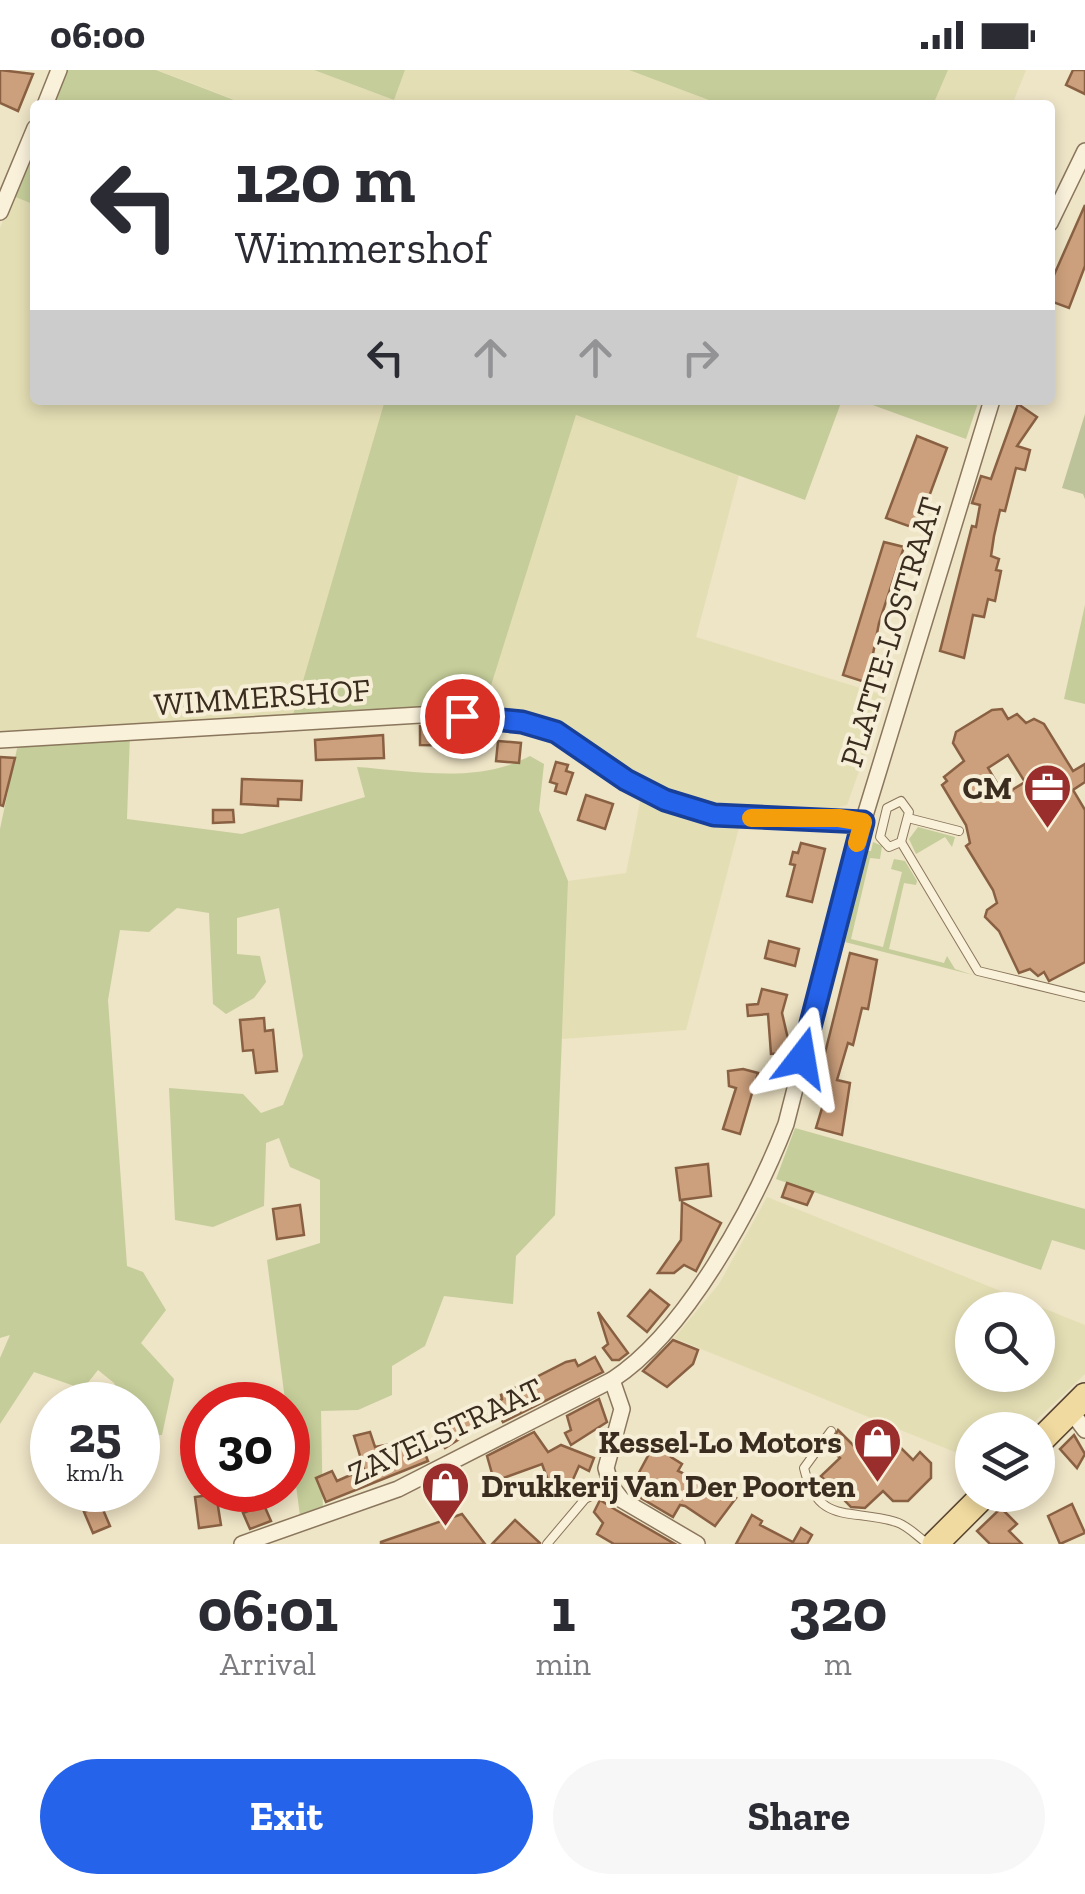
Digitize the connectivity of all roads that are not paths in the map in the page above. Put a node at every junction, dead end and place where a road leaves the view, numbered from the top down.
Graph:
1 (59, 70) edge
2 (46, 100) edge
3 (30, 140) edge
4 (1085, 151) edge
5 (0, 212) edge
6 (1055, 213) edge
7 (990, 405) edge
8 (0, 740) edge
9 (908, 818) junction
10 (863, 822) junction
11 (882, 827) junction
12 (958, 832) dead end
13 (900, 842) junction
14 (1085, 997) edge
15 (612, 1380) junction
16 (1080, 1412) edge
17 (1055, 1430) edge
18 (831, 1431) dead end
19 (610, 1486) junction
20 (966, 1512) edge
21 (242, 1544) edge
22 (546, 1544) edge
23 (698, 1544) edge
24 (932, 1544) edge

1 - 2 street
3 - 5 street
4 - 6 street
7 - 10 street, PLATTE-LOSTRAAT
8 - 10 street, WIMMERSHOF
9 - 11 lane
9 - 12 lane
9 - 13 lane
10 - 11 lane
10 - 15 street, PLATTE-LOSTRAAT
11 - 13 lane
13 - 14 lane
15 - 19 street
15 - 21 street, ZAVELSTRAAT
16 - 17 main road
18 - 24 lane
19 - 22 lane
19 - 23 street
20 - 24 main road

